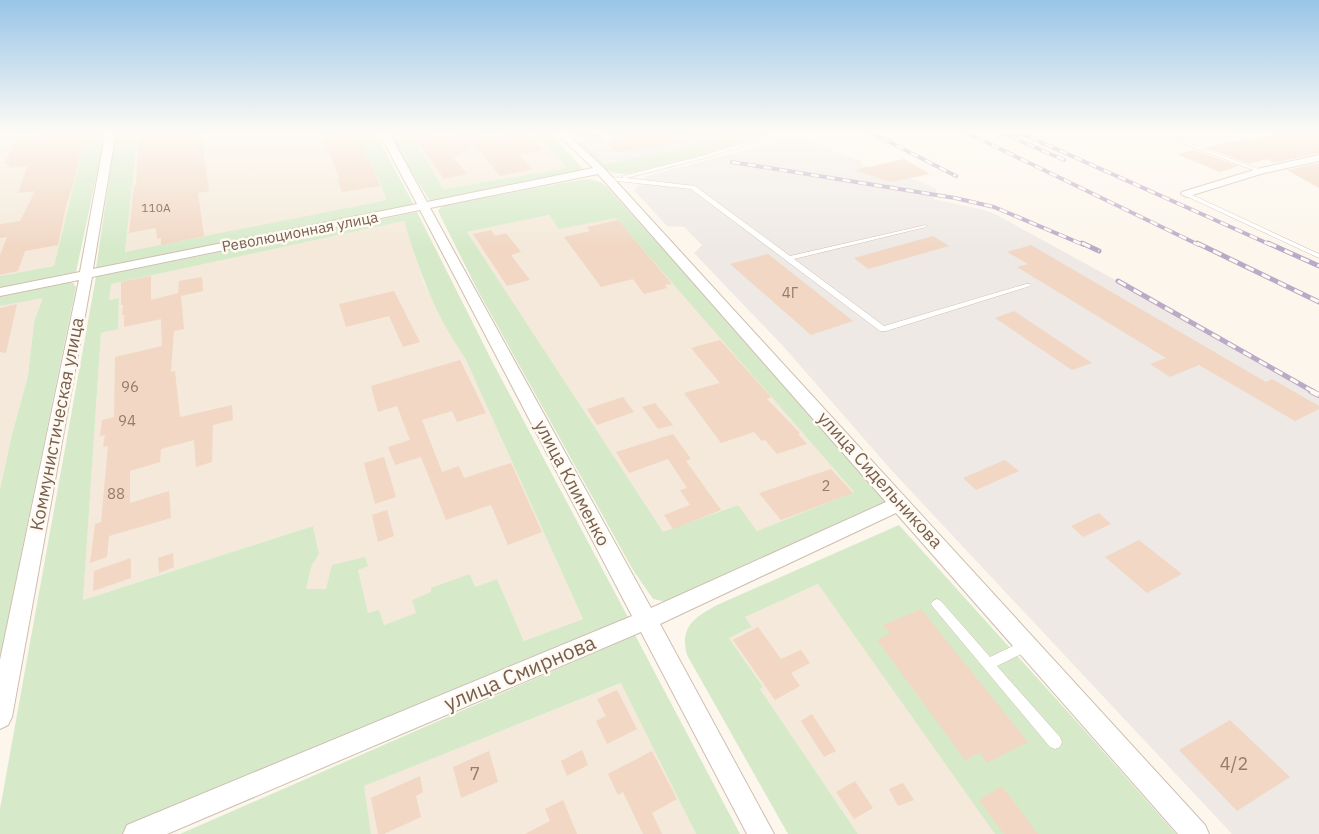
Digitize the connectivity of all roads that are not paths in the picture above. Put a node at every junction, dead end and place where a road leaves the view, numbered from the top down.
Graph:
1 (104, 170) edge
2 (404, 170) edge
3 (601, 170) edge
4 (642, 170) edge
5 (1258, 170) edge
6 (1266, 170) edge
7 (1261, 171) junction
8 (609, 177) junction
9 (1186, 194) joint
10 (424, 207) junction
11 (924, 226) dead end
12 (1319, 256) edge
13 (790, 258) junction
14 (86, 275) junction
15 (1028, 285) dead end
16 (0, 292) edge
17 (901, 503) junction
18 (937, 604) dead end
19 (646, 620) junction
20 (1028, 645) junction
21 (988, 664) junction
22 (0, 717) edge
23 (1055, 742) dead end
24 (136, 834) edge
25 (761, 834) edge
26 (1196, 834) edge

1 - 14 street, Коммунистическая улица
2 - 10 street, улица Клименко
3 - 8 street, улица Сидельникова
4 - 8 lane
5 - 7 lane
6 - 7 street
7 - 9 street
8 - 10 street, Революционная улица
8 - 13 lane
8 - 17 street, улица Сидельникова
9 - 12 lane
10 - 14 street, Революционная улица
10 - 19 street, улица Клименко
11 - 13 lane
13 - 15 lane
14 - 16 street, Революционная улица
14 - 22 street, Коммунистическая улица
17 - 19 street, улица Смирнова
17 - 20 street, улица Сидельникова
18 - 21 lane
19 - 24 street, улица Смирнова
19 - 25 street, улица Клименко
20 - 21 lane
20 - 26 street, улица Сидельникова
21 - 23 lane

